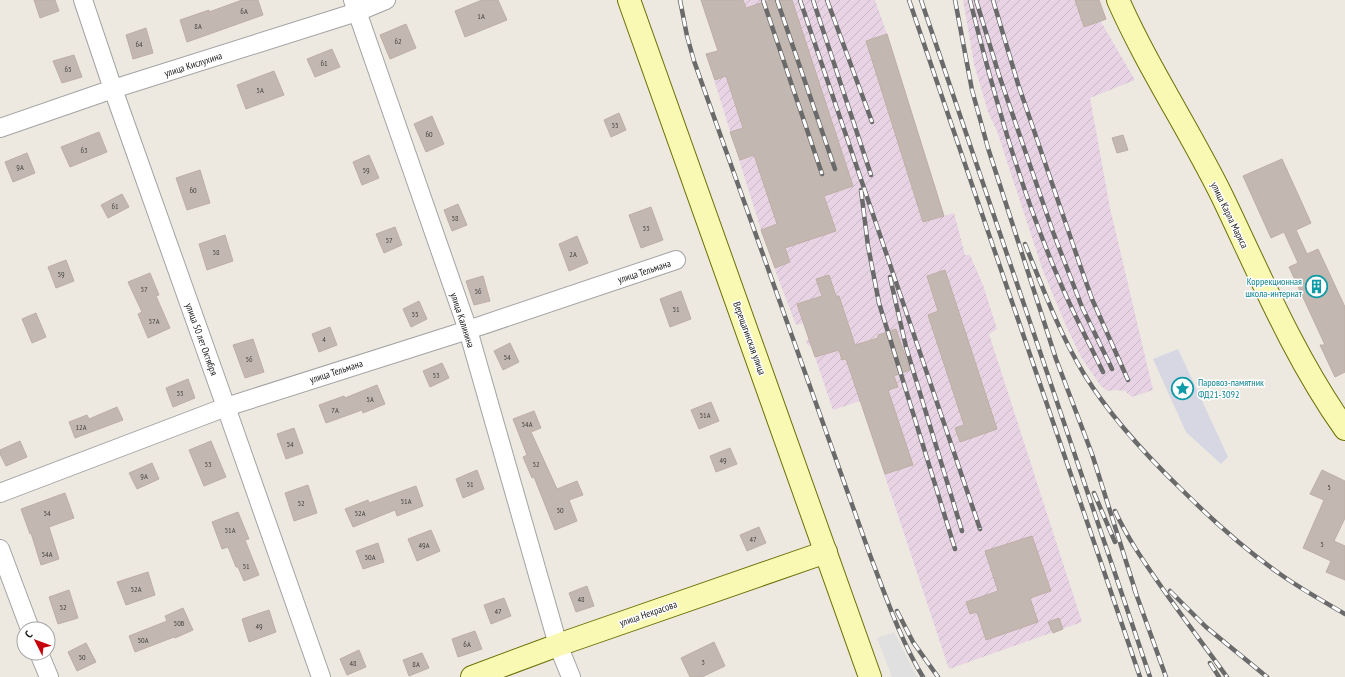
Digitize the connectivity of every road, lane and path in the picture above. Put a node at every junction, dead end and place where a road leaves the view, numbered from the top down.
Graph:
1 (83, 0) edge
2 (386, 0) edge
3 (629, 0) edge
4 (1118, 0) edge
5 (355, 6) edge
6 (113, 90) junction
7 (0, 128) edge
8 (676, 260) dead end
9 (468, 330) junction
10 (226, 406) junction
11 (1345, 429) edge
12 (0, 493) edge
13 (0, 550) edge
14 (826, 552) junction
15 (27, 621) edge
16 (558, 644) junction
17 (42, 661) edge
18 (48, 677) edge
19 (321, 677) edge
20 (472, 677) edge
21 (571, 677) edge
22 (870, 677) edge

1 - 6 street, улица 50 лет Октября
2 - 5 street, улица Кислухина
3 - 14 main road, Верещагинская улица
4 - 11 main road, улица Карла Маркса
5 - 6 street, улица Кислухина
5 - 9 street, улица Калинина
6 - 7 street, улица Кислухина
6 - 10 street, улица 50 лет Октября
8 - 9 street, улица Тельмана
9 - 10 street, улица Тельмана
9 - 16 street, улица Калинина
10 - 12 street, улица Тельмана
10 - 19 street, улица 50 лет Октября
13 - 15 street
14 - 16 main road, улица Некрасова
14 - 22 main road, Верещагинская улица
16 - 20 main road, улица Некрасова
16 - 21 street, улица Калинина
17 - 18 street

